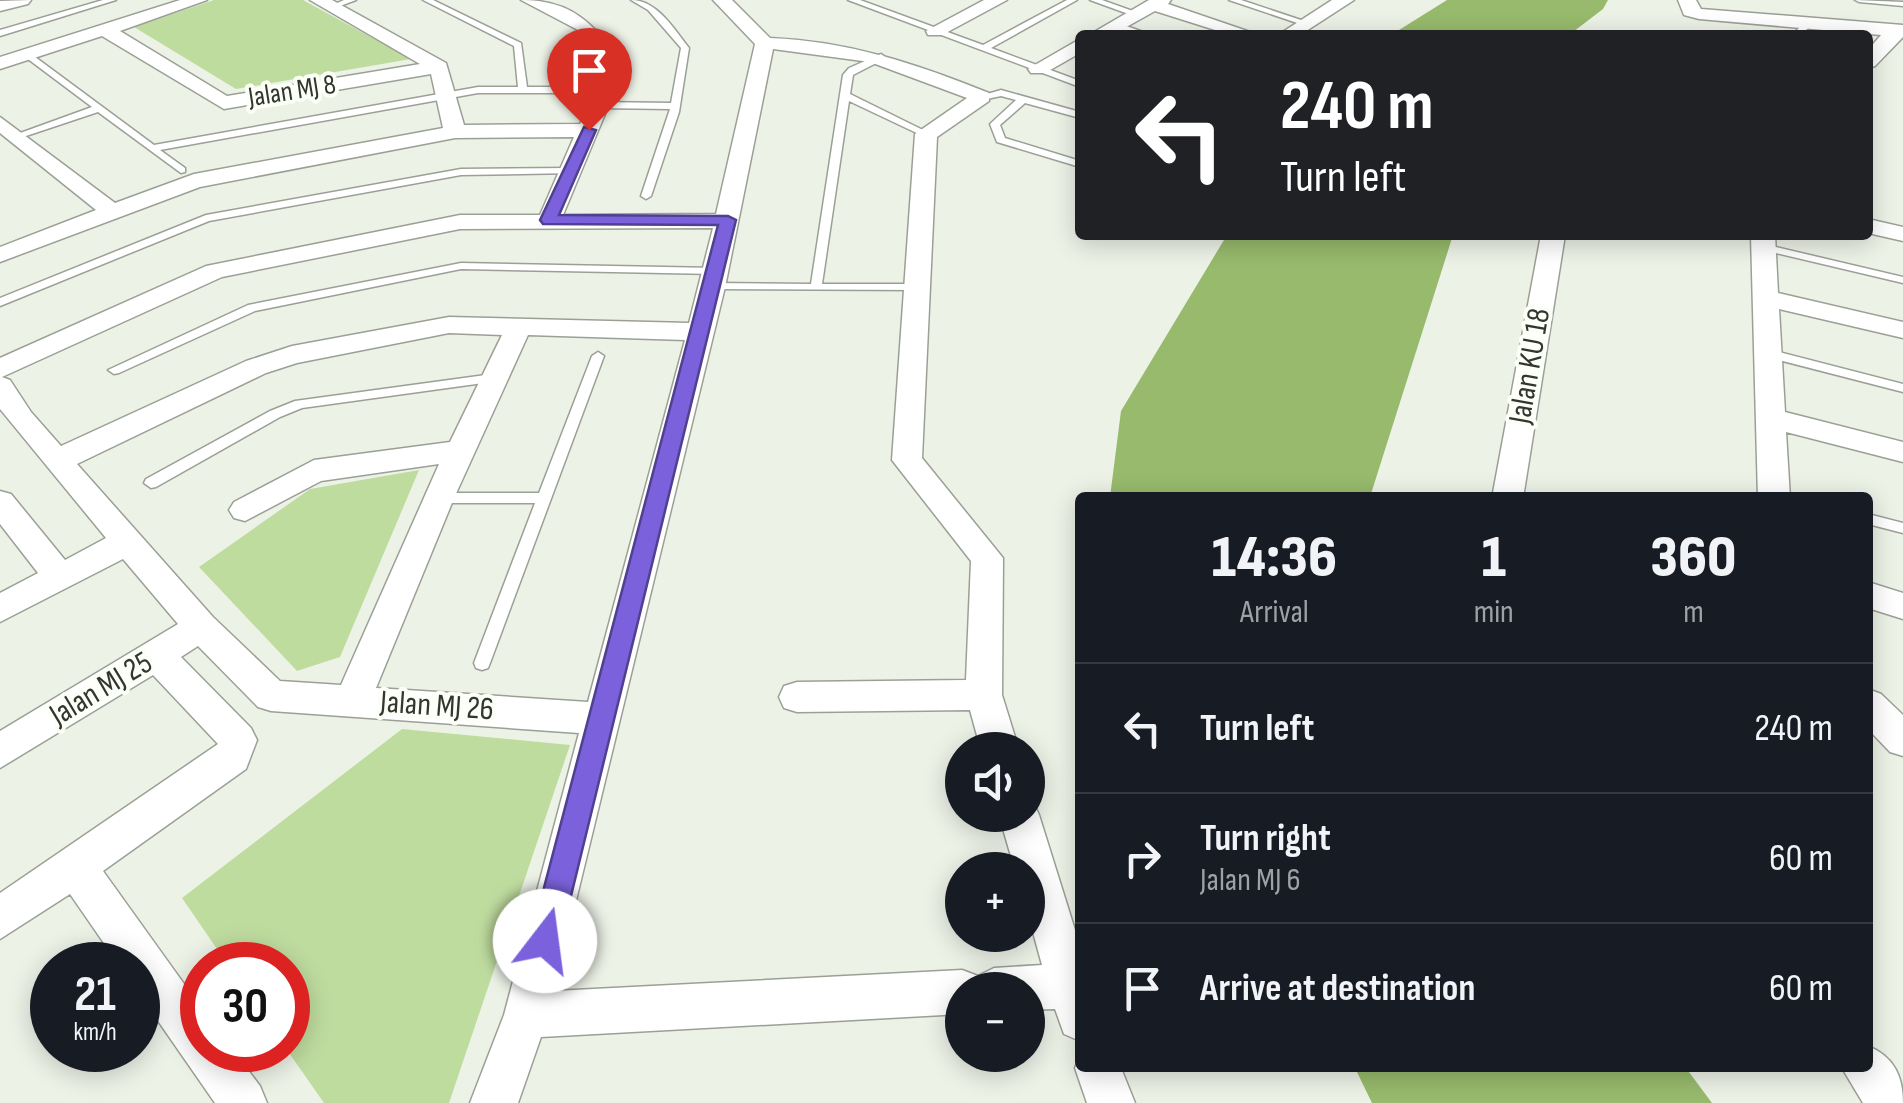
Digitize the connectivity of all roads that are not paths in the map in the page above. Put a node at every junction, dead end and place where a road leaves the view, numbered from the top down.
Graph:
1 (22, 0) edge
2 (112, 0) edge
3 (198, 0) edge
4 (352, 0) edge
5 (427, 0) edge
6 (530, 0) edge
7 (635, 0) edge
8 (722, 0) edge
9 (852, 0) edge
10 (954, 0) edge
11 (998, 0) edge
12 (1073, 0) edge
13 (1094, 0) edge
14 (1233, 0) edge
15 (1860, 0) edge
16 (1340, 1) edge
17 (325, 3) edge
18 (1903, 4) edge
19 (0, 6) edge
20 (1150, 6) edge
21 (1693, 7) edge
22 (979, 9) junction
23 (1309, 24) junction
24 (1802, 29) edge
25 (105, 30) junction
26 (1106, 30) edge
27 (1233, 30) edge
28 (1297, 30) edge
29 (1850, 30) edge
30 (1873, 30) edge
31 (1899, 31) edge
32 (0, 34) edge
33 (926, 35) junction
34 (765, 43) junction
35 (983, 48) junction
36 (1075, 48) edge
37 (27, 54) junction
38 (881, 56) junction
39 (1873, 57) edge
40 (0, 62) edge
41 (438, 67) junction
42 (1038, 69) junction
43 (1075, 82) edge
44 (523, 90) junction
45 (844, 94) junction
46 (445, 96) junction
47 (982, 97) junction
48 (602, 98) junction
49 (1023, 100) junction
50 (674, 106) junction
51 (99, 108) junction
52 (1075, 113) edge
53 (8, 129) edge
54 (589, 130) junction
55 (454, 132) junction
56 (926, 134) junction
57 (152, 148) junction
58 (1075, 162) edge
59 (181, 170) dead end
60 (570, 171) junction
61 (646, 196) dead end
62 (110, 210) junction
63 (549, 220) junction
64 (728, 220) junction
65 (1873, 227) edge
66 (1903, 234) edge
67 (1552, 240) edge
68 (1763, 241) edge
69 (0, 255) edge
70 (714, 279) junction
71 (1903, 280) edge
72 (816, 287) junction
73 (915, 288) junction
74 (1766, 298) junction
75 (0, 302) edge
76 (520, 326) junction
77 (1903, 330) edge
78 (700, 332) junction
79 (1766, 354) junction
80 (598, 356) dead end
81 (0, 368) edge
82 (114, 370) dead end
83 (492, 378) junction
84 (0, 386) edge
85 (1903, 388) edge
86 (1770, 418) junction
87 (460, 451) junction
88 (1903, 452) edge
89 (56, 460) junction
90 (152, 483) dead end
91 (1508, 492) edge
92 (1779, 492) edge
93 (438, 498) junction
94 (543, 498) junction
95 (0, 502) edge
96 (245, 510) dead end
97 (1873, 520) edge
98 (1903, 528) edge
99 (128, 541) junction
100 (59, 576) junction
101 (1873, 597) edge
102 (1903, 606) edge
103 (0, 609) edge
104 (201, 627) junction
105 (157, 655) junction
106 (482, 663) dead end
107 (984, 696) junction
108 (797, 697) dead end
109 (353, 700) junction
110 (1873, 710) edge
111 (603, 719) junction
112 (995, 732) edge
113 (1903, 740) edge
114 (0, 750) edge
115 (1024, 832) edge
116 (74, 866) junction
117 (0, 918) edge
118 (945, 993) edge
119 (1045, 998) edge
120 (1074, 1002) edge
121 (180, 1014) edge
122 (526, 1015) junction
123 (221, 1072) edge
124 (1099, 1072) edge
125 (1868, 1072) edge
126 (242, 1103) edge
127 (494, 1103) edge
128 (1111, 1103) edge
129 (1894, 1103) edge

1 - 19 street
2 - 32 lane
3 - 25 street
4 - 17 lane
5 - 44 lane
6 - 48 street
7 - 50 lane
8 - 34 street
9 - 33 lane
10 - 22 street
11 - 22 street
12 - 35 lane
13 - 20 lane
14 - 23 lane
15 - 18 lane
16 - 23 street
17 - 41 street
20 - 26 street
20 - 27 street
21 - 24 street
22 - 33 street
23 - 28 street
24 - 29 street
25 - 37 street
25 - 41 street, Jalan MJ 8
30 - 31 street
31 - 39 street
33 - 35 lane
33 - 38 street
34 - 38 street
34 - 64 street
35 - 42 lane
36 - 42 street
37 - 40 street
37 - 51 lane
38 - 45 lane
38 - 47 street
41 - 46 street
42 - 43 lane
44 - 46 lane
44 - 48 lane
45 - 56 lane
45 - 72 lane
46 - 55 street
46 - 57 lane
47 - 49 lane
47 - 56 street
48 - 50 lane
48 - 54 street
49 - 52 lane
49 - 58 lane
50 - 61 lane
51 - 53 lane
51 - 57 lane
53 - 62 street
54 - 55 street
54 - 60 street
55 - 62 street
56 - 73 street
57 - 59 lane
60 - 63 street
60 - 75 lane
62 - 69 street
63 - 64 street
63 - 81 street
64 - 70 street
65 - 66 street
67 - 91 street, Jalan KU 18
68 - 71 lane
68 - 74 street
70 - 72 lane
70 - 78 street
70 - 82 lane
72 - 73 lane
73 - 107 street
74 - 77 street
74 - 79 street
76 - 78 street
76 - 83 street
76 - 89 street
78 - 111 street
79 - 85 lane
79 - 86 street
80 - 94 lane
83 - 87 street
83 - 90 lane
84 - 89 street
86 - 88 street
86 - 92 street
87 - 93 street
87 - 96 street
89 - 99 street
93 - 94 lane
93 - 109 street
94 - 106 lane
95 - 100 street
97 - 98 lane
99 - 100 street
99 - 104 street
100 - 103 street
101 - 102 street
104 - 105 street, Jalan MJ 25
104 - 109 street, Jalan MJ 26
105 - 114 street, Jalan MJ 25
105 - 116 street
107 - 108 street
107 - 112 street
109 - 111 street, Jalan MJ 26
110 - 113 street
111 - 122 street
115 - 120 street
116 - 117 street
116 - 121 street
118 - 122 street
119 - 120 street
122 - 127 street
123 - 126 street
124 - 128 street
125 - 129 street

